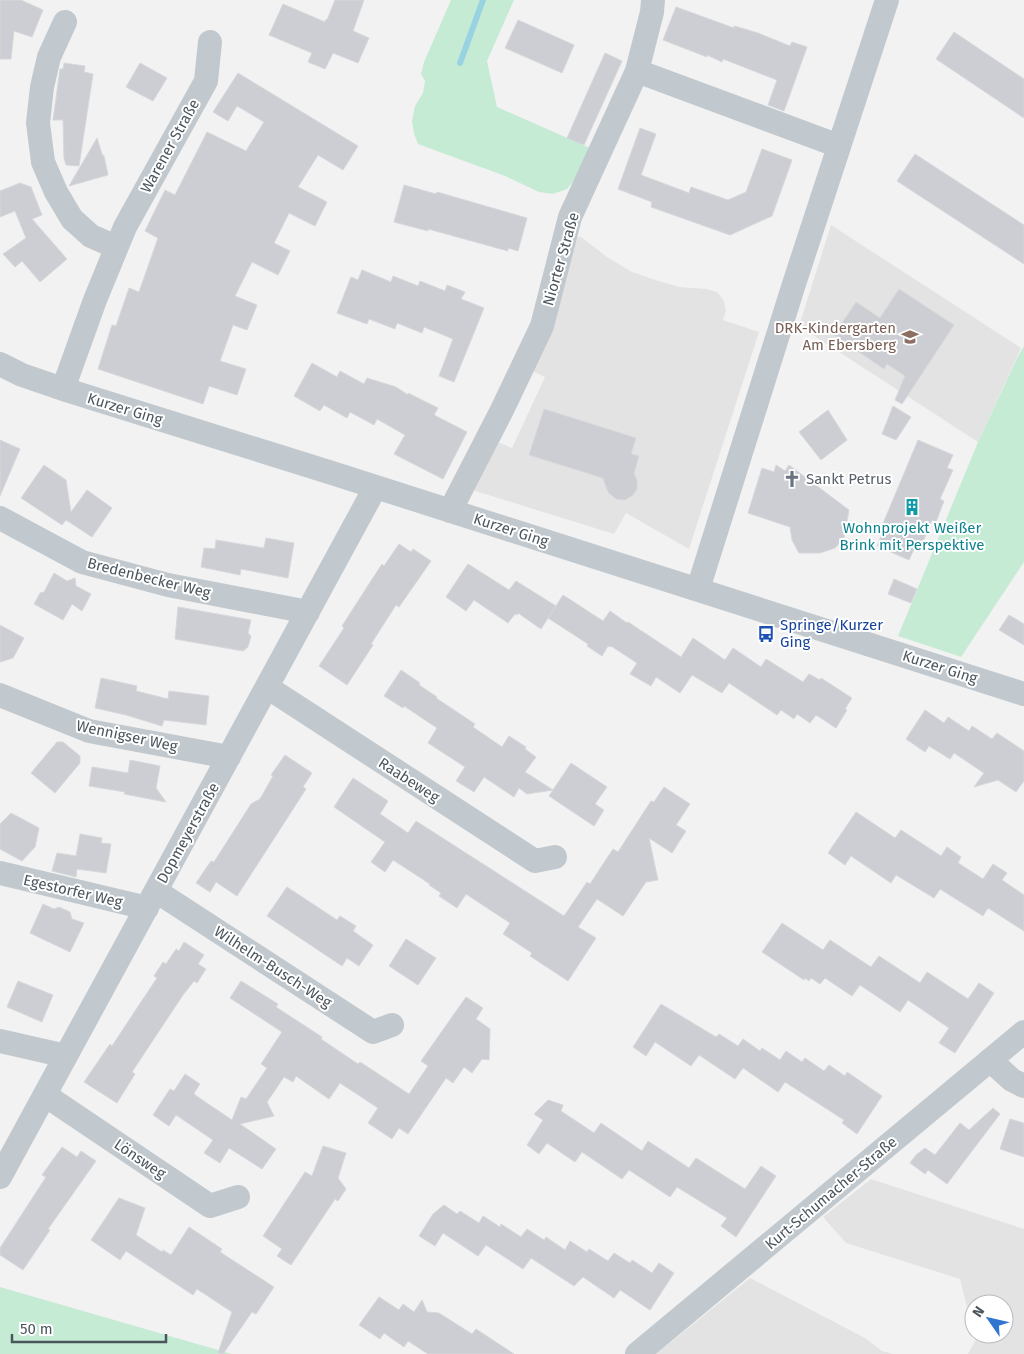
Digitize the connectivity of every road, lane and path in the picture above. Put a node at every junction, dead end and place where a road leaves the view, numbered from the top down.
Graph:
1 (653, 0) edge
2 (887, 0) edge
3 (65, 22) dead end
4 (210, 42) dead end
5 (637, 71) junction
6 (839, 146) junction
7 (116, 247) junction
8 (0, 364) edge
9 (63, 389) junction
10 (375, 488) junction
11 (450, 511) junction
12 (0, 518) edge
13 (698, 589) junction
14 (308, 612) junction
15 (267, 687) junction
16 (1024, 694) edge
17 (0, 695) edge
18 (229, 756) junction
19 (555, 857) dead end
20 (0, 873) edge
21 (151, 899) junction
22 (392, 1025) dead end
23 (1024, 1032) edge
24 (0, 1041) edge
25 (66, 1056) junction
26 (990, 1060) junction
27 (1024, 1086) edge
28 (45, 1095) junction
29 (0, 1177) edge
30 (238, 1197) dead end
31 (637, 1354) edge

1 - 5 street, Niorter Straße
2 - 6 street
3 - 7 street
4 - 7 street, Warener Straße
5 - 6 street
5 - 11 street, Niorter Straße
6 - 13 street
7 - 9 street, Warener Straße
8 - 9 street, Kurzer Ging
9 - 10 street, Kurzer Ging
10 - 11 street, Kurzer Ging
10 - 14 street, Dopmeyerstraße
11 - 13 street, Kurzer Ging
12 - 14 street, Bredenbecker Weg
13 - 16 street, Kurzer Ging
14 - 15 street, Dopmeyerstraße
15 - 18 street, Dopmeyerstraße
15 - 19 street, Raabeweg
17 - 18 street, Wennigser Weg
18 - 21 street, Dopmeyerstraße
20 - 21 street, Egestorfer Weg
21 - 22 street, Wilhelm-Busch-Weg
21 - 25 street, Dopmeyerstraße
23 - 26 street, Kurt-Schumacher-Straße
24 - 25 street
25 - 28 street, Dopmeyerstraße
26 - 27 street
26 - 31 street, Kurt-Schumacher-Straße
28 - 29 street, Dopmeyerstraße
28 - 30 street, Lönsweg

